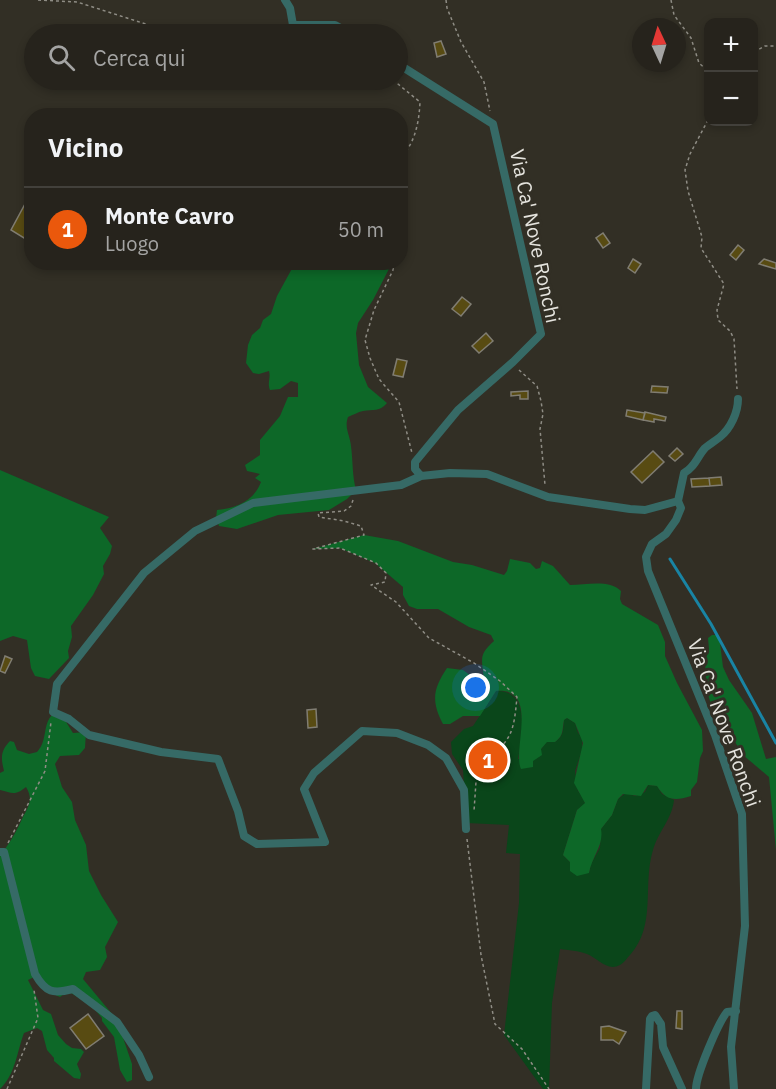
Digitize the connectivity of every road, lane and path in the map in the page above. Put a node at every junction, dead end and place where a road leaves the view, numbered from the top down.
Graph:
1 (39, 0) edge
2 (285, 0) edge
3 (446, 0) edge
4 (671, 0) edge
5 (146, 24) edge
6 (293, 24) edge
7 (776, 46) edge
8 (758, 50) edge
9 (704, 67) edge
10 (408, 70) edge
11 (405, 90) edge
12 (493, 124) junction
13 (705, 126) edge
14 (408, 148) edge
15 (393, 270) edge
16 (513, 363) junction
17 (738, 399) joint
18 (415, 465) junction
19 (421, 476) junction
20 (360, 489) junction
21 (548, 497) junction
22 (678, 501) junction
23 (53, 712) junction
24 (466, 825) junction
25 (2, 852) edge
26 (33, 981) dead end
27 (736, 1011) junction
28 (148, 1077) dead end
29 (7, 1089) edge
30 (549, 1089) edge
31 (646, 1089) edge
32 (682, 1089) edge
33 (696, 1089) edge
34 (734, 1089) edge

1 - 5 path
2 - 6 street
3 - 12 path
4 - 9 path
7 - 8 path
10 - 12 street
11 - 14 path
12 - 16 street, Via Ca' Nove Ronchi
13 - 17 path
15 - 18 path
16 - 18 street, Via Ca' Nove Ronchi
16 - 21 path
17 - 22 street, Via Ca' Nove Ronchi
18 - 19 street
19 - 20 street
19 - 21 street
20 - 23 street
20 - 24 path
21 - 22 street
22 - 27 street, Via Ca' Nove Ronchi
23 - 24 street
23 - 25 path
24 - 30 path
25 - 28 street
26 - 29 path
27 - 33 street
27 - 34 street, Via Ca' Nove Ronchi
31 - 32 street

